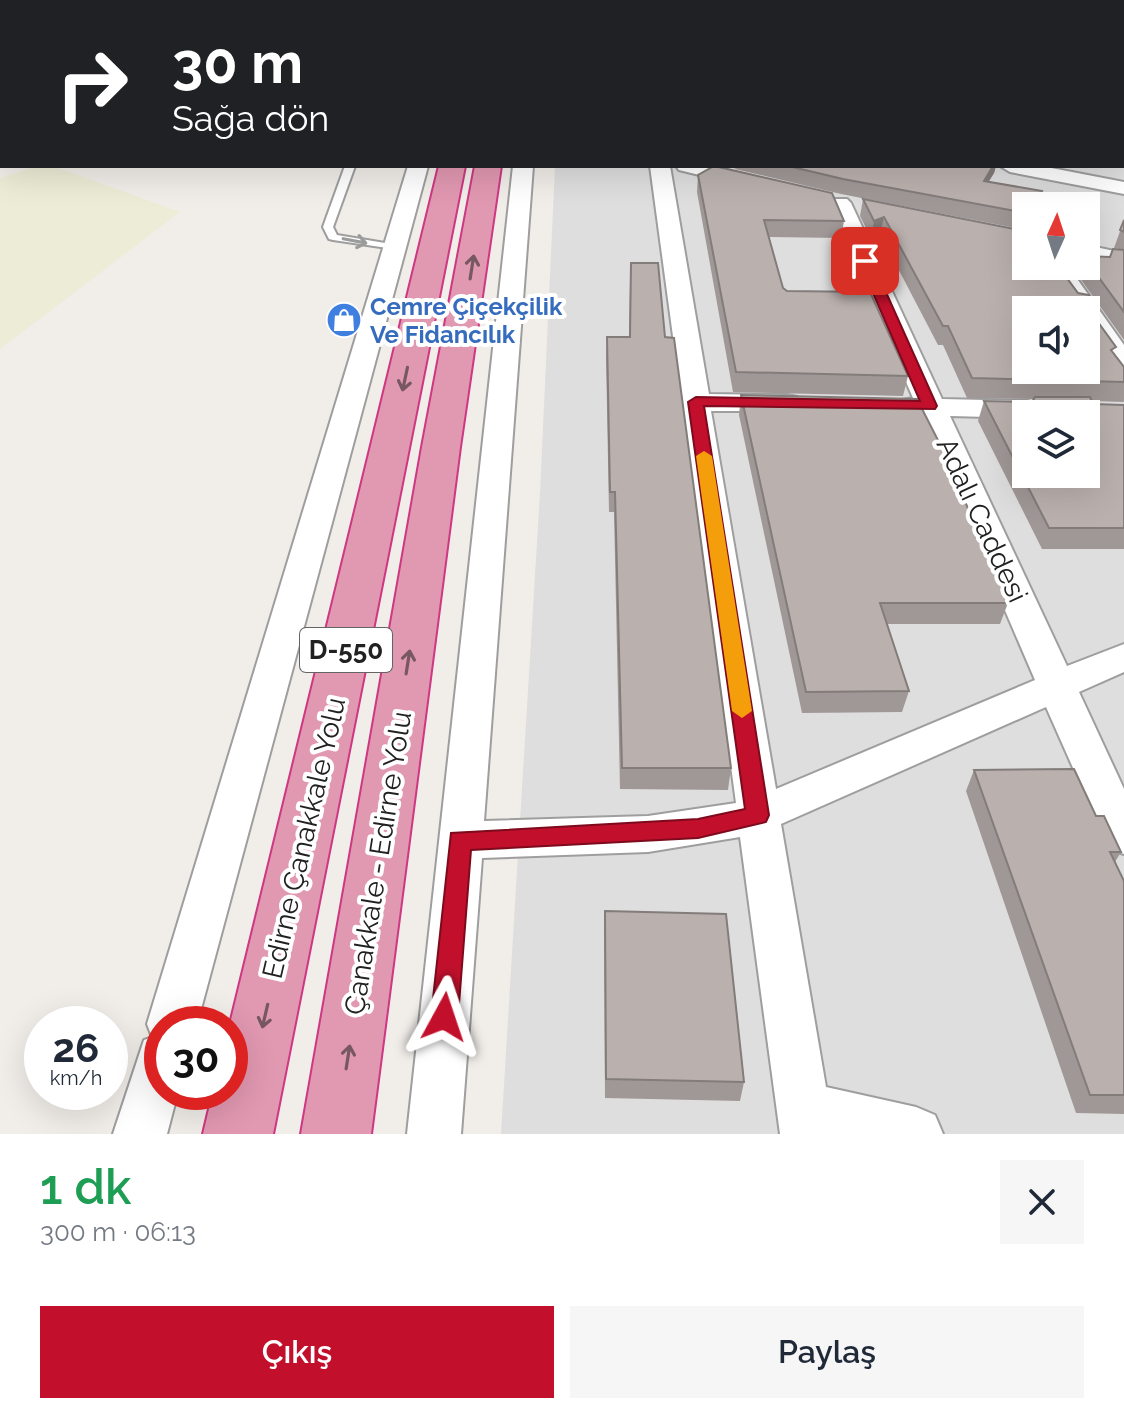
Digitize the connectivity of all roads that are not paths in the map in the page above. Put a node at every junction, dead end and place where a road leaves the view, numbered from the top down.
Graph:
1 (349, 168) edge
2 (418, 168) edge
3 (451, 168) edge
4 (488, 168) edge
5 (523, 168) edge
6 (660, 168) edge
7 (702, 168) edge
8 (1016, 168) edge
9 (762, 184) edge
10 (1124, 188) edge
11 (845, 204) dead end
12 (415, 249) junction
13 (1100, 255) edge
14 (1124, 260) edge
15 (1066, 280) edge
16 (1124, 364) edge
17 (696, 402) junction
18 (821, 404) edge
19 (883, 405) edge
20 (930, 406) junction
21 (1012, 409) edge
22 (1124, 657) edge
23 (1058, 685) junction
24 (758, 815) junction
25 (1124, 836) edge
26 (460, 840) junction
27 (178, 1006) edge
28 (147, 1110) edge
29 (805, 1121) edge
30 (140, 1134) edge
31 (238, 1134) edge
32 (336, 1134) edge
33 (434, 1134) edge
34 (916, 1134) edge

1 -> 12 lane
2 - 12 street
3 - 12 highway, Edirne Çanakkale Yolu / D-550
32 -> 4 highway, Çanakkale - Edirne Yolu / D-550
5 - 26 street
6 - 17 street
7 - 9 street
8 - 10 street
11 - 20 street, Adalı Caddesi
12 - 27 street
12 -> 31 highway, Edirne Çanakkale Yolu / D-550
13 - 14 street
15 - 16 street
17 - 18 street
17 - 24 street
19 - 20 street
20 - 21 street
20 - 23 street, Adalı Caddesi
22 - 23 street
23 - 24 street
23 - 25 street, Adalı Caddesi
24 - 26 street
24 - 29 street
26 - 33 street
28 - 30 street
29 - 34 street

